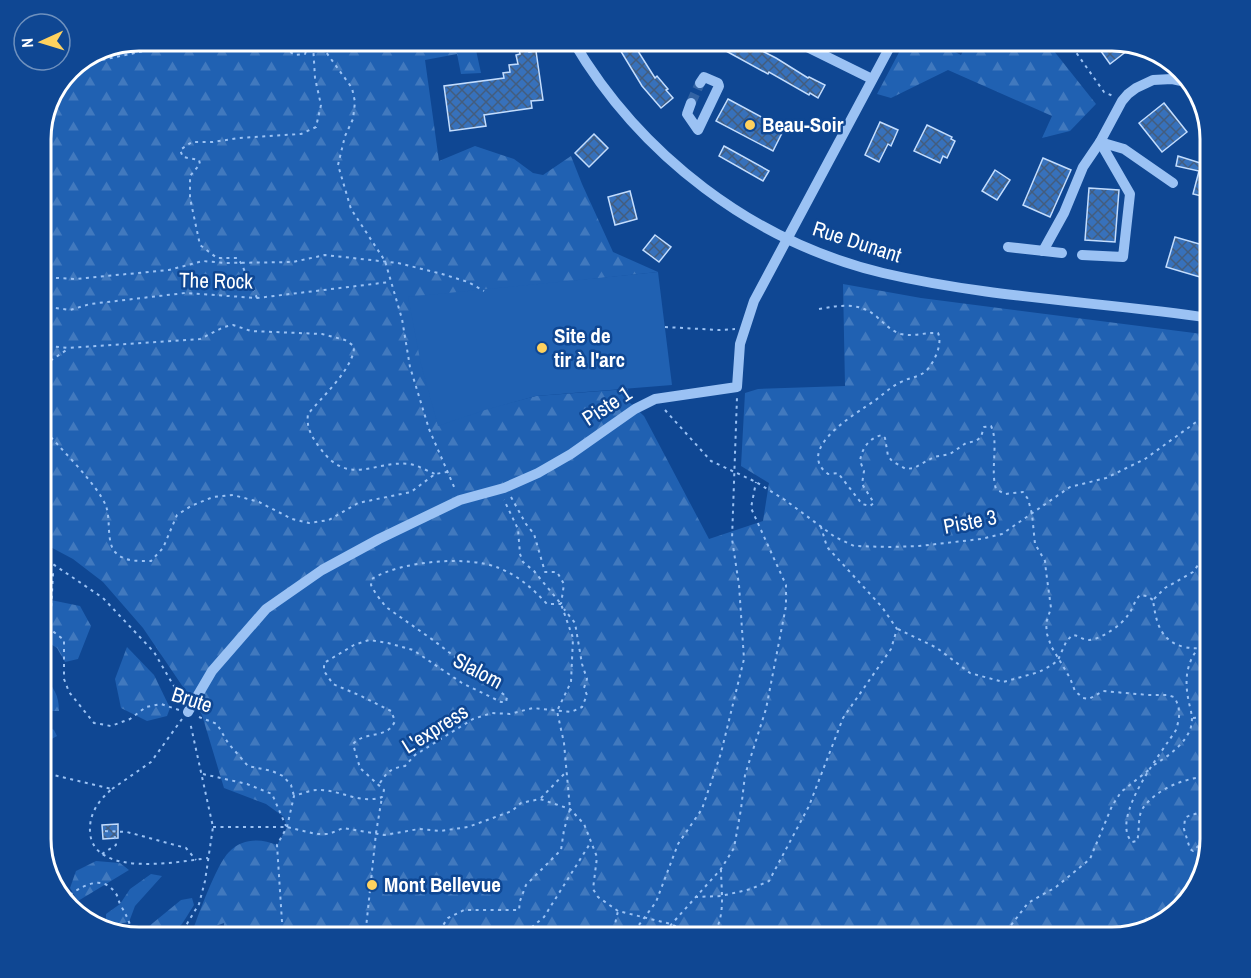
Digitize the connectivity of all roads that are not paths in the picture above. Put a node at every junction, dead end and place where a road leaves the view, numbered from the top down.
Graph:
1 (580, 51) edge
2 (817, 51) edge
3 (887, 51) edge
4 (872, 79) junction
5 (1177, 80) edge
6 (700, 83) dead end
7 (691, 103) tunnel mouth
8 (1100, 142) junction
9 (1173, 183) dead end
10 (788, 238) junction
11 (1008, 248) dead end
12 (1043, 251) junction
13 (1062, 253) dead end
14 (1082, 255) dead end
15 (1200, 317) edge
16 (188, 712) road end

1 - 10 street, Rue Dunant
2 - 4 street
3 - 4 street
4 - 10 street
5 - 8 street
6 - 7 street
8 - 9 street
8 - 12 street
8 - 14 street
10 - 15 street, Rue Dunant
10 - 16 street, Piste 1
11 - 12 street
12 - 13 street

